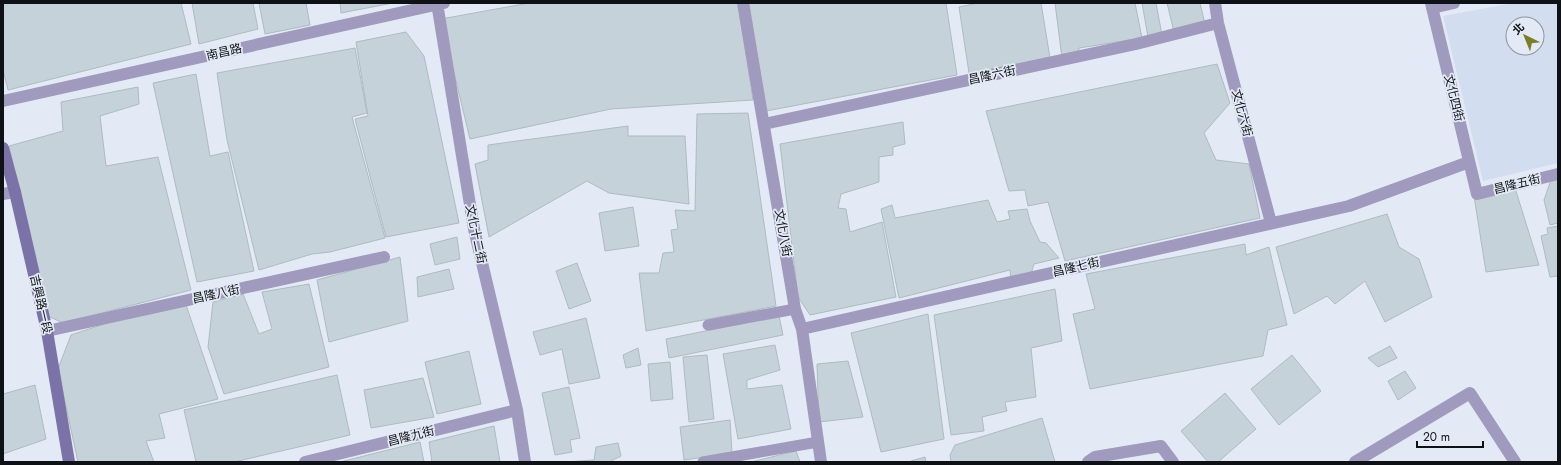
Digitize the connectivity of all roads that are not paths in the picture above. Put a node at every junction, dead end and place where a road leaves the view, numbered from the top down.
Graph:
1 (440, 3) edge
2 (743, 3) edge
3 (1215, 3) edge
4 (1454, 3) edge
5 (1431, 5) edge
6 (1218, 23) junction
7 (3, 101) edge
8 (764, 124) junction
9 (3, 148) edge
10 (1469, 162) junction
11 (1558, 174) edge
12 (15, 192) junction
13 (3, 194) edge
14 (1477, 194) joint
15 (1271, 223) junction
16 (384, 257) dead end
17 (795, 309) junction
18 (708, 325) dead end
19 (802, 329) junction
20 (47, 330) junction
21 (517, 410) junction
22 (818, 442) junction
23 (69, 462) edge
24 (305, 462) edge
25 (525, 462) edge
26 (703, 462) edge
27 (821, 462) edge
28 (1088, 462) edge
29 (1173, 462) edge
30 (1355, 462) edge
31 (1515, 462) edge

1 - 7 street, 南昌路
1 - 21 street, 文化十二街
2 - 8 street, 文化八街
3 - 6 street, 文化六街
4 - 5 street
5 - 10 street, 文化四街
6 - 8 street, 昌隆六街
6 - 15 street, 文化六街
8 - 17 street, 文化八街
9 - 12 street, 吉興路一段
10 - 14 street, 文化四街
10 - 15 street, 昌隆七街
11 - 14 street, 昌隆五街
12 - 13 street
12 - 20 street, 吉興路一段
15 - 19 street, 昌隆七街
16 - 20 street, 昌隆八街
17 - 18 lane
17 - 19 street, 文化八街
19 - 22 street, 文化八街
20 - 23 street, 吉興路一段
21 - 24 street, 昌隆九街
21 - 25 street, 文化十二街
22 - 26 lane
22 - 27 street, 文化八街
28 - 29 street
30 - 31 street

